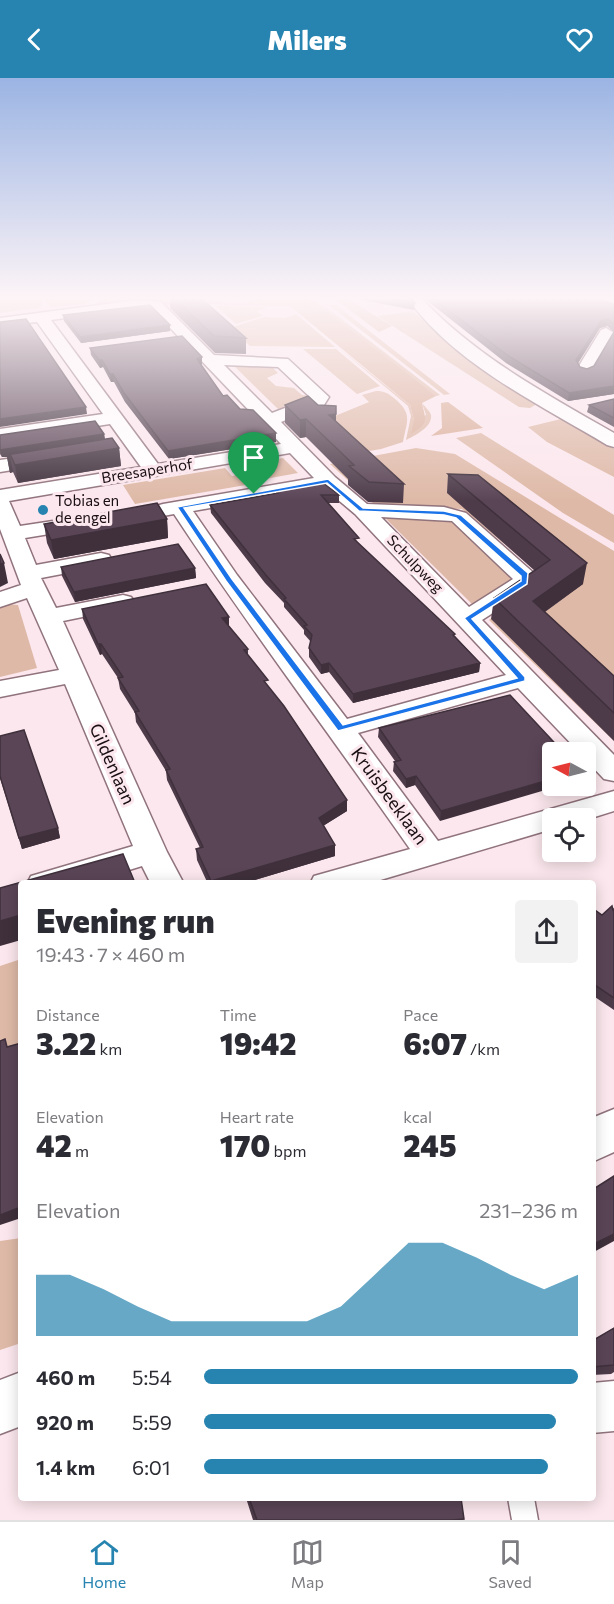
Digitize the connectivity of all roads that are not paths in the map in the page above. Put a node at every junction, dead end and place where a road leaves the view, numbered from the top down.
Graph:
1 (77, 366) edge
2 (216, 366) edge
3 (287, 366) edge
4 (493, 366) edge
5 (587, 366) edge
6 (585, 369) edge
7 (582, 406) dead end
8 (561, 410) junction
9 (114, 418) junction
10 (270, 420) junction
11 (0, 435) edge
12 (614, 441) edge
13 (135, 445) junction
14 (295, 447) junction
15 (112, 448) edge
16 (67, 456) edge
17 (0, 466) edge
18 (153, 470) junction
19 (328, 481) junction
20 (0, 496) edge
21 (0, 502) edge
22 (180, 507) junction
23 (362, 510) junction
24 (147, 512) edge
25 (103, 519) edge
26 (14, 533) junction
27 (122, 556) edge
28 (32, 580) junction
29 (150, 596) edge
30 (0, 600) edge
31 (49, 617) junction
32 (468, 618) junction
33 (73, 675) junction
34 (522, 679) junction
35 (0, 689) edge
36 (341, 729) junction
37 (613, 770) edge
38 (614, 801) edge
39 (151, 852) junction
40 (430, 853) junction
41 (56, 880) edge
42 (166, 880) edge
43 (339, 880) edge
44 (614, 1129) edge
45 (596, 1140) edge
46 (18, 1400) edge
47 (614, 1406) edge
48 (0, 1407) edge
49 (596, 1408) edge
50 (522, 1501) edge
51 (525, 1520) edge

1 - 9 street
2 - 10 street, Schulpweg
3 - 10 street
4 - 8 street
5 - 6 street
7 - 8 street
8 - 12 street
9 - 11 street
9 - 13 street
10 - 14 street, Schulpweg
13 - 15 street, Breesaperhof
13 - 18 street
14 - 18 street, Breesaperhof
14 - 19 street, Schulpweg
16 - 17 street
18 - 20 street, Breesaperhof
19 - 22 street
19 - 23 street, Schulpweg
21 - 26 street, Gildenlaan
22 - 24 street
22 - 36 street, Kruisbeeklaan
23 - 32 street, Schulpweg
23 - 32 street, Schulpweg
25 - 26 street
26 - 28 street, Gildenlaan
27 - 28 street
28 - 30 street
28 - 31 street, Gildenlaan
29 - 31 street
31 - 33 street, Gildenlaan
32 - 34 street, Schulpweg
33 - 35 street
33 - 39 street, Gildenlaan
34 - 36 street
34 - 37 street, Schulpweg
36 - 40 street, Kruisbeeklaan
38 - 40 street
39 - 41 street
39 - 42 street, Gildenlaan
40 - 43 street
44 - 45 street
46 - 48 street
47 - 49 street
50 - 51 lane

